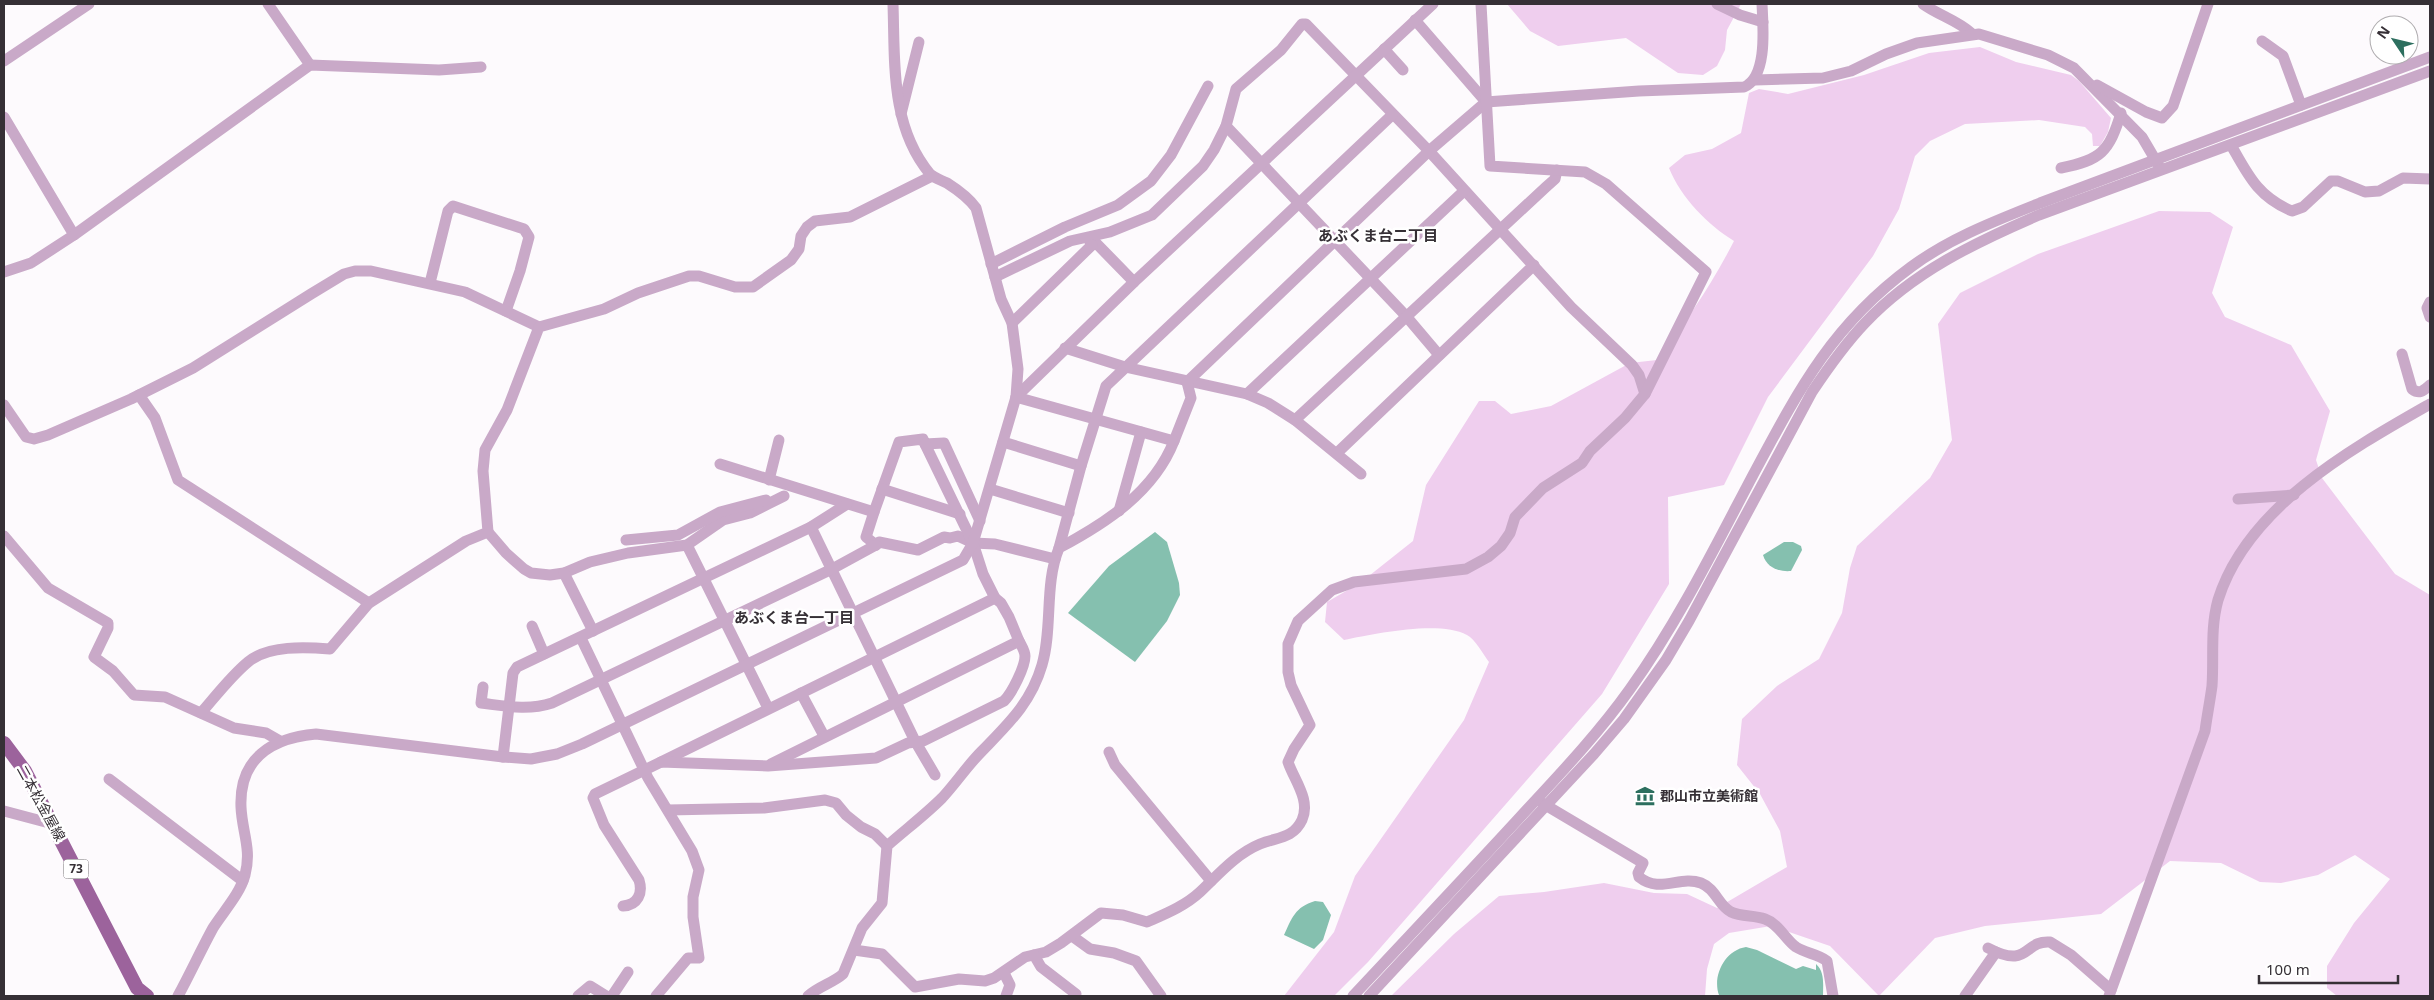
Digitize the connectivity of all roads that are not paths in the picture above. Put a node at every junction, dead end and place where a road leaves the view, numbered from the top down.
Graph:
1 (89, 4) edge
2 (268, 4) edge
3 (893, 4) edge
4 (1433, 4) edge
5 (1481, 4) edge
6 (1717, 4) edge
7 (1762, 4) edge
8 (1923, 4) edge
9 (2208, 4) edge
10 (1415, 20) junction
11 (1763, 22) junction
12 (1971, 33) junction
13 (2262, 41) dead end
14 (919, 42) dead end
15 (1384, 49) junction
16 (2430, 57) edge
17 (4, 61) edge
18 (310, 65) junction
19 (480, 67) dead end
20 (1403, 70) dead end
21 (2430, 71) edge
22 (1355, 75) junction
23 (1755, 80) junction
24 (2089, 84) junction
25 (1208, 86) dead end
26 (1486, 102) junction
27 (2301, 105) junction
28 (2121, 113) junction
29 (1392, 115) junction
30 (900, 116) junction
31 (4, 117) edge
32 (1226, 126) junction
33 (2231, 145) junction
34 (1429, 151) junction
35 (1260, 164) junction
36 (2158, 165) junction
37 (2061, 168) dead end
38 (1557, 170) junction
39 (932, 176) junction
40 (2430, 179) edge
41 (1464, 191) junction
42 (1298, 205) junction
43 (1501, 229) junction
44 (74, 235) junction
45 (1090, 241) junction
46 (1334, 241) junction
47 (991, 264) junction
48 (1534, 265) junction
49 (4, 272) edge
50 (994, 277) junction
51 (1370, 278) junction
52 (1134, 282) junction
53 (430, 283) junction
54 (2430, 302) edge
55 (506, 311) junction
56 (1406, 316) junction
57 (2430, 317) edge
58 (1012, 323) junction
59 (539, 327) junction
60 (1065, 348) junction
61 (2402, 354) dead end
62 (1439, 355) junction
63 (1125, 366) junction
64 (1187, 382) junction
65 (2430, 385) edge
66 (139, 394) junction
67 (1247, 394) junction
68 (1645, 394) junction
69 (1016, 396) junction
70 (2430, 404) edge
71 (4, 406) edge
72 (1095, 419) junction
73 (1295, 420) junction
74 (1141, 432) junction
75 (779, 440) dead end
76 (1174, 441) junction
77 (1003, 442) junction
78 (925, 444) junction
79 (1337, 453) junction
80 (720, 464) dead end
81 (1081, 466) junction
82 (1361, 474) dead end
83 (769, 480) junction
84 (990, 488) junction
85 (882, 489) junction
86 (2294, 495) junction
87 (2238, 499) dead end
88 (847, 504) junction
89 (1119, 511) junction
90 (874, 512) junction
91 (1068, 513) junction
92 (960, 514) junction
93 (980, 521) junction
94 (811, 527) junction
95 (488, 532) junction
96 (4, 536) edge
97 (626, 540) dead end
98 (973, 543) junction
99 (687, 545) junction
100 (876, 545) junction
101 (1057, 554) junction
102 (832, 569) junction
103 (564, 573) junction
104 (704, 577) junction
105 (995, 598) junction
106 (369, 602) junction
107 (853, 614) junction
108 (725, 620) junction
109 (532, 626) dead end
110 (593, 630) junction
111 (580, 638) junction
112 (1018, 640) junction
113 (544, 654) junction
114 (875, 658) junction
115 (746, 665) junction
116 (601, 681) junction
117 (483, 687) dead end
118 (801, 694) junction
119 (897, 701) junction
120 (510, 707) junction
121 (768, 708) junction
122 (201, 713) junction
123 (622, 726) junction
124 (824, 736) junction
125 (280, 741) junction
126 (915, 741) junction
127 (4, 743) edge
128 (1109, 752) dead end
129 (503, 757) junction
130 (661, 762) junction
131 (768, 766) junction
132 (644, 770) junction
133 (935, 775) dead end
134 (109, 779) dead end
135 (1536, 800) junction
136 (1547, 806) junction
137 (668, 810) junction
138 (4, 812) edge
139 (53, 824) junction
140 (887, 846) junction
141 (243, 881) junction
142 (1210, 881) junction
143 (623, 906) dead end
144 (1072, 936) junction
145 (854, 950) junction
146 (1034, 955) junction
147 (628, 972) dead end
148 (1004, 973) junction
149 (918, 992) edge
150 (2110, 993) edge
151 (1076, 994) dead end
152 (147, 996) edge
153 (178, 996) edge
154 (578, 996) edge
155 (606, 996) edge
156 (612, 996) edge
157 (656, 996) edge
158 (808, 996) edge
159 (1006, 996) edge
160 (1161, 996) edge
161 (1353, 996) edge
162 (1369, 996) edge
163 (1833, 996) edge
164 (1965, 996) edge

1 - 17 street
2 - 18 street
3 - 30 street
4 - 10 street
5 - 26 street
6 - 11 street
7 - 11 street
8 - 12 street
9 - 24 street
10 - 15 street
10 - 26 street
11 - 23 street
12 - 23 street
12 - 24 street
13 - 27 street
14 - 30 street
15 - 20 street
15 - 22 street
16 - 27 street
18 - 19 street
18 - 44 street
21 - 33 street
22 - 29 street
22 - 32 street
22 - 35 street
23 - 26 street
24 - 28 street
25 - 47 street
26 - 34 street
26 - 38 street
27 - 36 street
28 - 36 street
28 - 37 street
29 - 34 street
29 - 42 street
30 - 39 street
31 - 44 street
32 - 35 street
32 - 45 street
33 - 36 street
33 - 40 street
34 - 41 street
34 - 46 street
35 - 42 street
35 - 52 street
36 - 135 street
36 - 136 street
38 - 43 street
38 - 68 street
39 - 47 street
39 - 59 street
41 - 43 street
41 - 51 street
42 - 46 street
42 - 63 street
43 - 48 street
43 - 56 street
44 - 49 street
45 - 50 street
45 - 52 street
45 - 58 street
46 - 51 street
46 - 64 street
47 - 50 street
48 - 62 street
48 - 68 street
50 - 58 street
51 - 56 street
51 - 67 street
52 - 60 street
53 - 55 street
53 - 55 street
53 - 66 street
54 - 57 street
55 - 59 street
56 - 62 street
56 - 73 street
58 - 69 street
59 - 95 street
60 - 63 street
60 - 69 street
61 - 65 street
62 - 79 street
63 - 64 street
63 - 72 street
64 - 67 street
64 - 76 street
66 - 71 street
66 - 106 street
67 - 73 street
68 - 142 street
69 - 72 street
69 - 77 street
70 - 86 street
72 - 74 street
72 - 81 street
73 - 79 street
74 - 76 street
74 - 89 street
75 - 83 street
76 - 89 street
77 - 81 street
77 - 84 street
78 - 85 street
78 - 92 street
78 - 93 street
79 - 82 street
80 - 83 street
81 - 91 street
83 - 88 street
84 - 91 street
84 - 93 street
85 - 90 street
85 - 92 street
86 - 87 street
86 - 150 street
88 - 90 street
88 - 94 street
89 - 101 street
90 - 100 street
91 - 101 street
92 - 98 street
93 - 98 street
94 - 102 street
94 - 104 street
95 - 103 street
95 - 106 street
96 - 122 street
97 - 99 street
98 - 100 street
98 - 101 street
98 - 105 street
98 - 107 street
99 - 103 street
99 - 104 street
100 - 102 street
101 - 140 street
102 - 107 street
102 - 108 street
103 - 110 street
104 - 108 street
104 - 110 street
105 - 112 street
105 - 114 street
106 - 122 street
107 - 114 street
107 - 115 street
108 - 115 street
108 - 116 street
109 - 113 street
110 - 111 street
111 - 113 street
111 - 116 street
112 - 119 street
112 - 126 street
113 - 120 street
114 - 118 street
114 - 119 street
115 - 121 street
115 - 123 street
116 - 120 street
116 - 123 street
117 - 120 street
118 - 121 street
118 - 124 street
119 - 124 street
119 - 126 street
120 - 129 street
121 - 130 street
122 - 125 street
123 - 129 street
123 - 132 street
124 - 131 street
125 - 129 street
125 - 141 street
126 - 131 street
126 - 133 street
127 - 139 main road, 二本松金屋線 / 73
128 - 142 street
130 - 131 street
130 - 132 street
132 - 137 street
132 - 143 street
134 - 141 street
135 - 136 street
135 - 161 street
136 - 162 street
136 - 163 street
137 - 140 street
137 - 157 street
138 - 139 street
139 - 152 main road, 二本松金屋線 / 73
140 - 145 street
141 - 153 street
142 - 144 street
144 - 146 street
144 - 160 street
145 - 149 street
145 - 158 street
146 - 148 street
146 - 151 street
147 - 156 street
148 - 149 street
148 - 159 street
150 - 164 street
154 - 155 street

